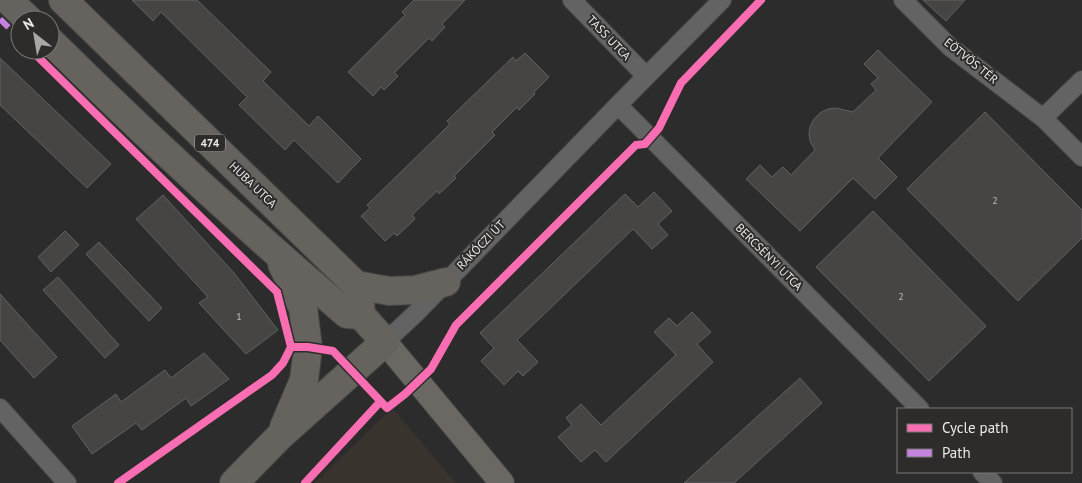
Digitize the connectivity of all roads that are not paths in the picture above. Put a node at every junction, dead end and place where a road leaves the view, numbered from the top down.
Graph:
1 (8, 0) edge
2 (63, 0) edge
3 (572, 0) edge
4 (722, 0) edge
5 (903, 0) edge
6 (18, 10) edge
7 (60, 51) edge
8 (646, 76) junction
9 (1082, 80) edge
10 (618, 105) junction
11 (1043, 118) junction
12 (1082, 158) edge
13 (277, 254) junction
14 (446, 282) junction
15 (356, 286) junction
16 (361, 315) junction
17 (385, 342) junction
18 (919, 408) edge
19 (1, 411) edge
20 (281, 435) junction
21 (983, 473) edge
22 (67, 483) edge
23 (234, 483) edge
24 (502, 483) edge
25 (993, 483) edge

1 - 6 main road
2 - 15 main road, HUBA UTCA / 474
3 - 8 street, TASS UTCA
4 - 8 street, RÁKÓCZI ÚT
5 - 11 street, EÖTVÖS TÉR
7 - 13 main road
8 - 10 street, RÁKÓCZI ÚT
9 - 11 street
10 - 14 street, RÁKÓCZI ÚT
10 - 18 street, BERCSÉNYI UTCA
11 - 12 street, EÖTVÖS TÉR
13 - 16 main road
13 - 20 main road
14 - 15 main road
14 - 17 street, RÁKÓCZI ÚT
15 - 16 main road
16 - 17 main road
17 - 20 main road, RÁKÓCZI ÚT
17 - 24 main road
19 - 22 street
20 - 23 main road, RÁKÓCZI ÚT
21 - 25 street

